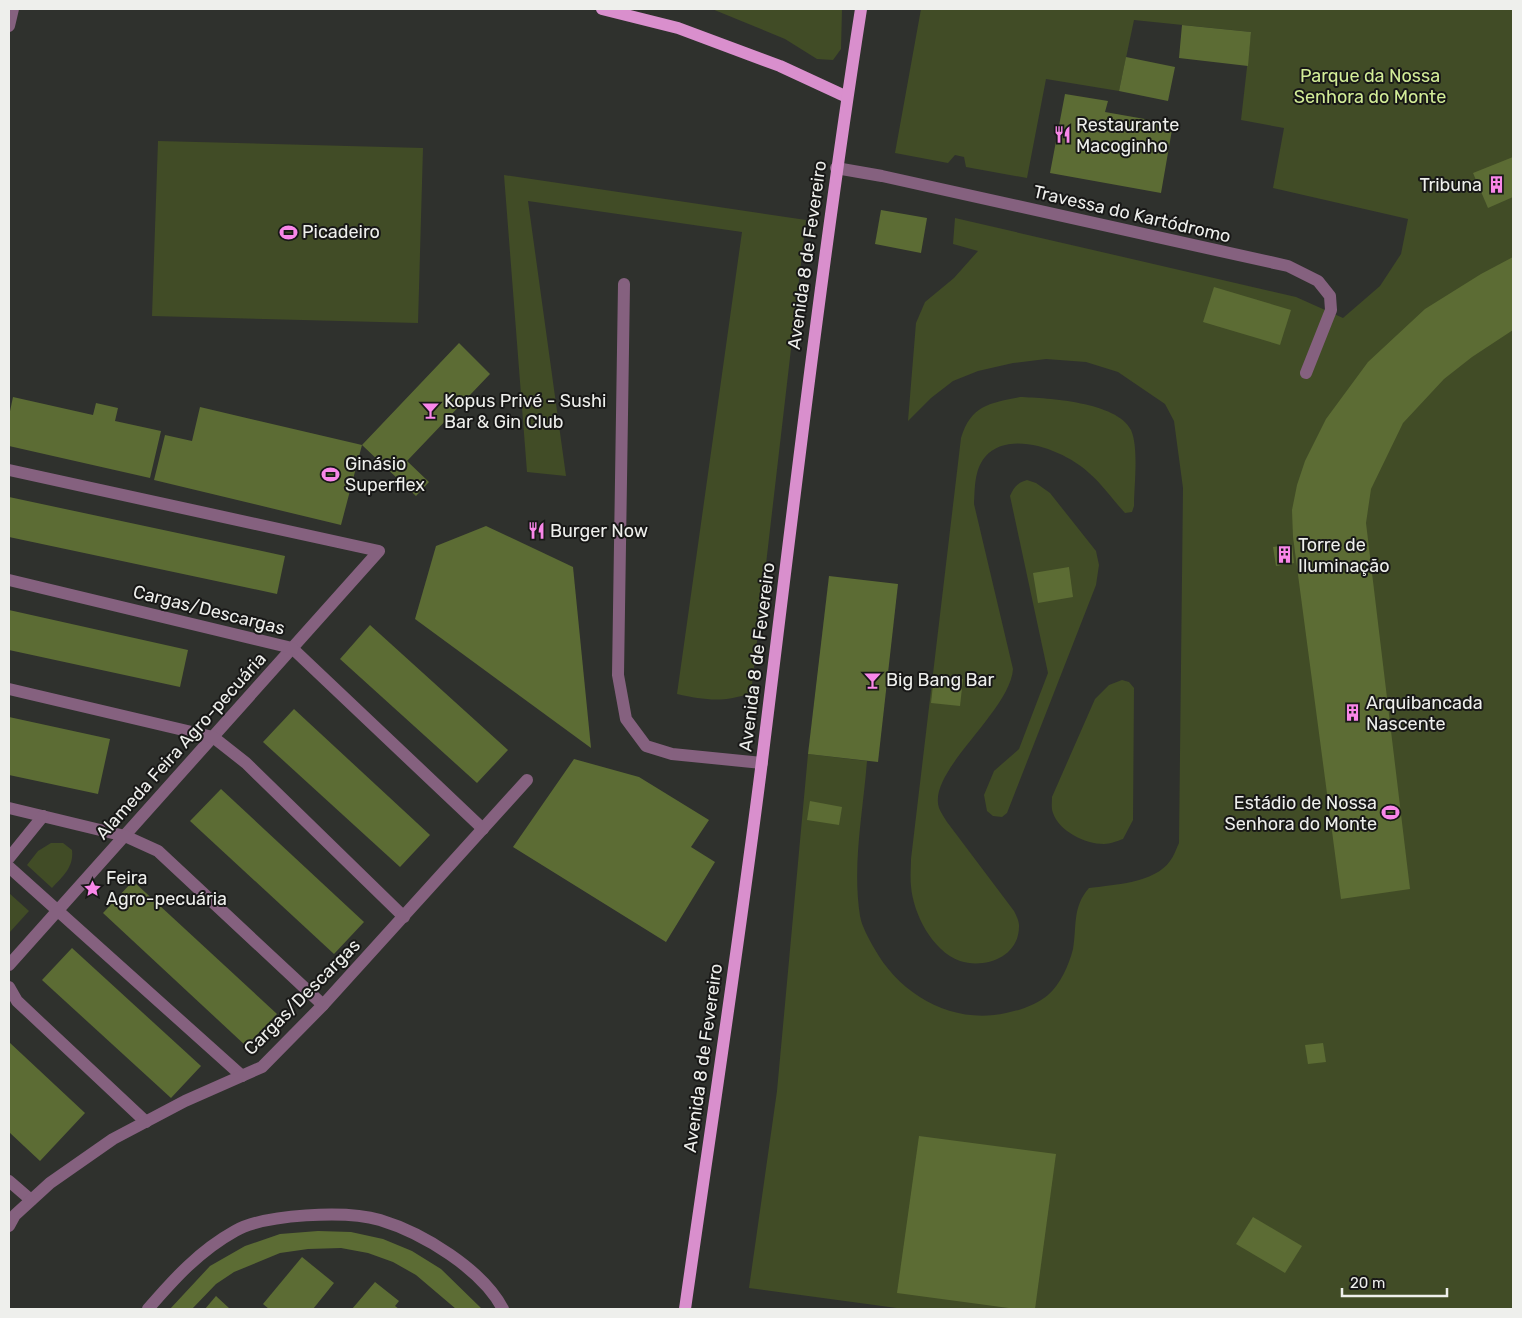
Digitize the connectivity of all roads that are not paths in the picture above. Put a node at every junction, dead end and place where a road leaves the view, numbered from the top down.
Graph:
1 (13, 9) edge
2 (602, 9) edge
3 (862, 9) edge
4 (9, 26) edge
5 (848, 97) junction
6 (836, 168) junction
7 (624, 284) dead end
8 (1306, 373) dead end
9 (9, 470) edge
10 (9, 580) edge
11 (292, 648) junction
12 (9, 690) edge
13 (213, 737) junction
14 (762, 763) junction
15 (527, 780) dead end
16 (9, 808) edge
17 (43, 816) junction
18 (483, 829) junction
19 (125, 836) junction
20 (9, 858) edge
21 (9, 867) edge
22 (58, 911) junction
23 (404, 916) junction
24 (9, 965) edge
25 (9, 987) edge
26 (323, 1005) junction
27 (242, 1076) junction
28 (146, 1122) junction
29 (9, 1181) edge
30 (31, 1200) junction
31 (9, 1226) edge
32 (148, 1309) edge
33 (503, 1309) edge
34 (685, 1309) edge

1 - 4 street
2 - 5 main road
3 - 5 main road, Avenida 8 de Fevereiro
5 - 6 main road, Avenida 8 de Fevereiro
6 - 8 street, Travessa do Kartódromo
6 - 14 main road, Avenida 8 de Fevereiro
7 - 14 street
9 - 11 street, Alameda Feira Agro-pecuária
10 - 11 street, Cargas/Descargas
11 - 13 street, Alameda Feira Agro-pecuária
11 - 18 street, Cargas/Descargas
12 - 13 street
13 - 19 street, Alameda Feira Agro-pecuária
13 - 23 street
14 - 34 main road, Avenida 8 de Fevereiro
15 - 18 street, Cargas/Descargas
16 - 17 street
17 - 19 street
17 - 20 street
18 - 23 street, Cargas/Descargas
19 - 22 street, Alameda Feira Agro-pecuária
19 - 26 street
21 - 22 street, Cargas/Descargas
22 - 24 street, Alameda Feira Agro-pecuária
22 - 27 street, Cargas/Descargas
23 - 26 street, Cargas/Descargas
25 - 28 street
26 - 27 street, Cargas/Descargas
27 - 28 street, Cargas/Descargas
28 - 30 street, Cargas/Descargas
29 - 30 street
30 - 31 street, Cargas/Descargas
32 - 33 street

